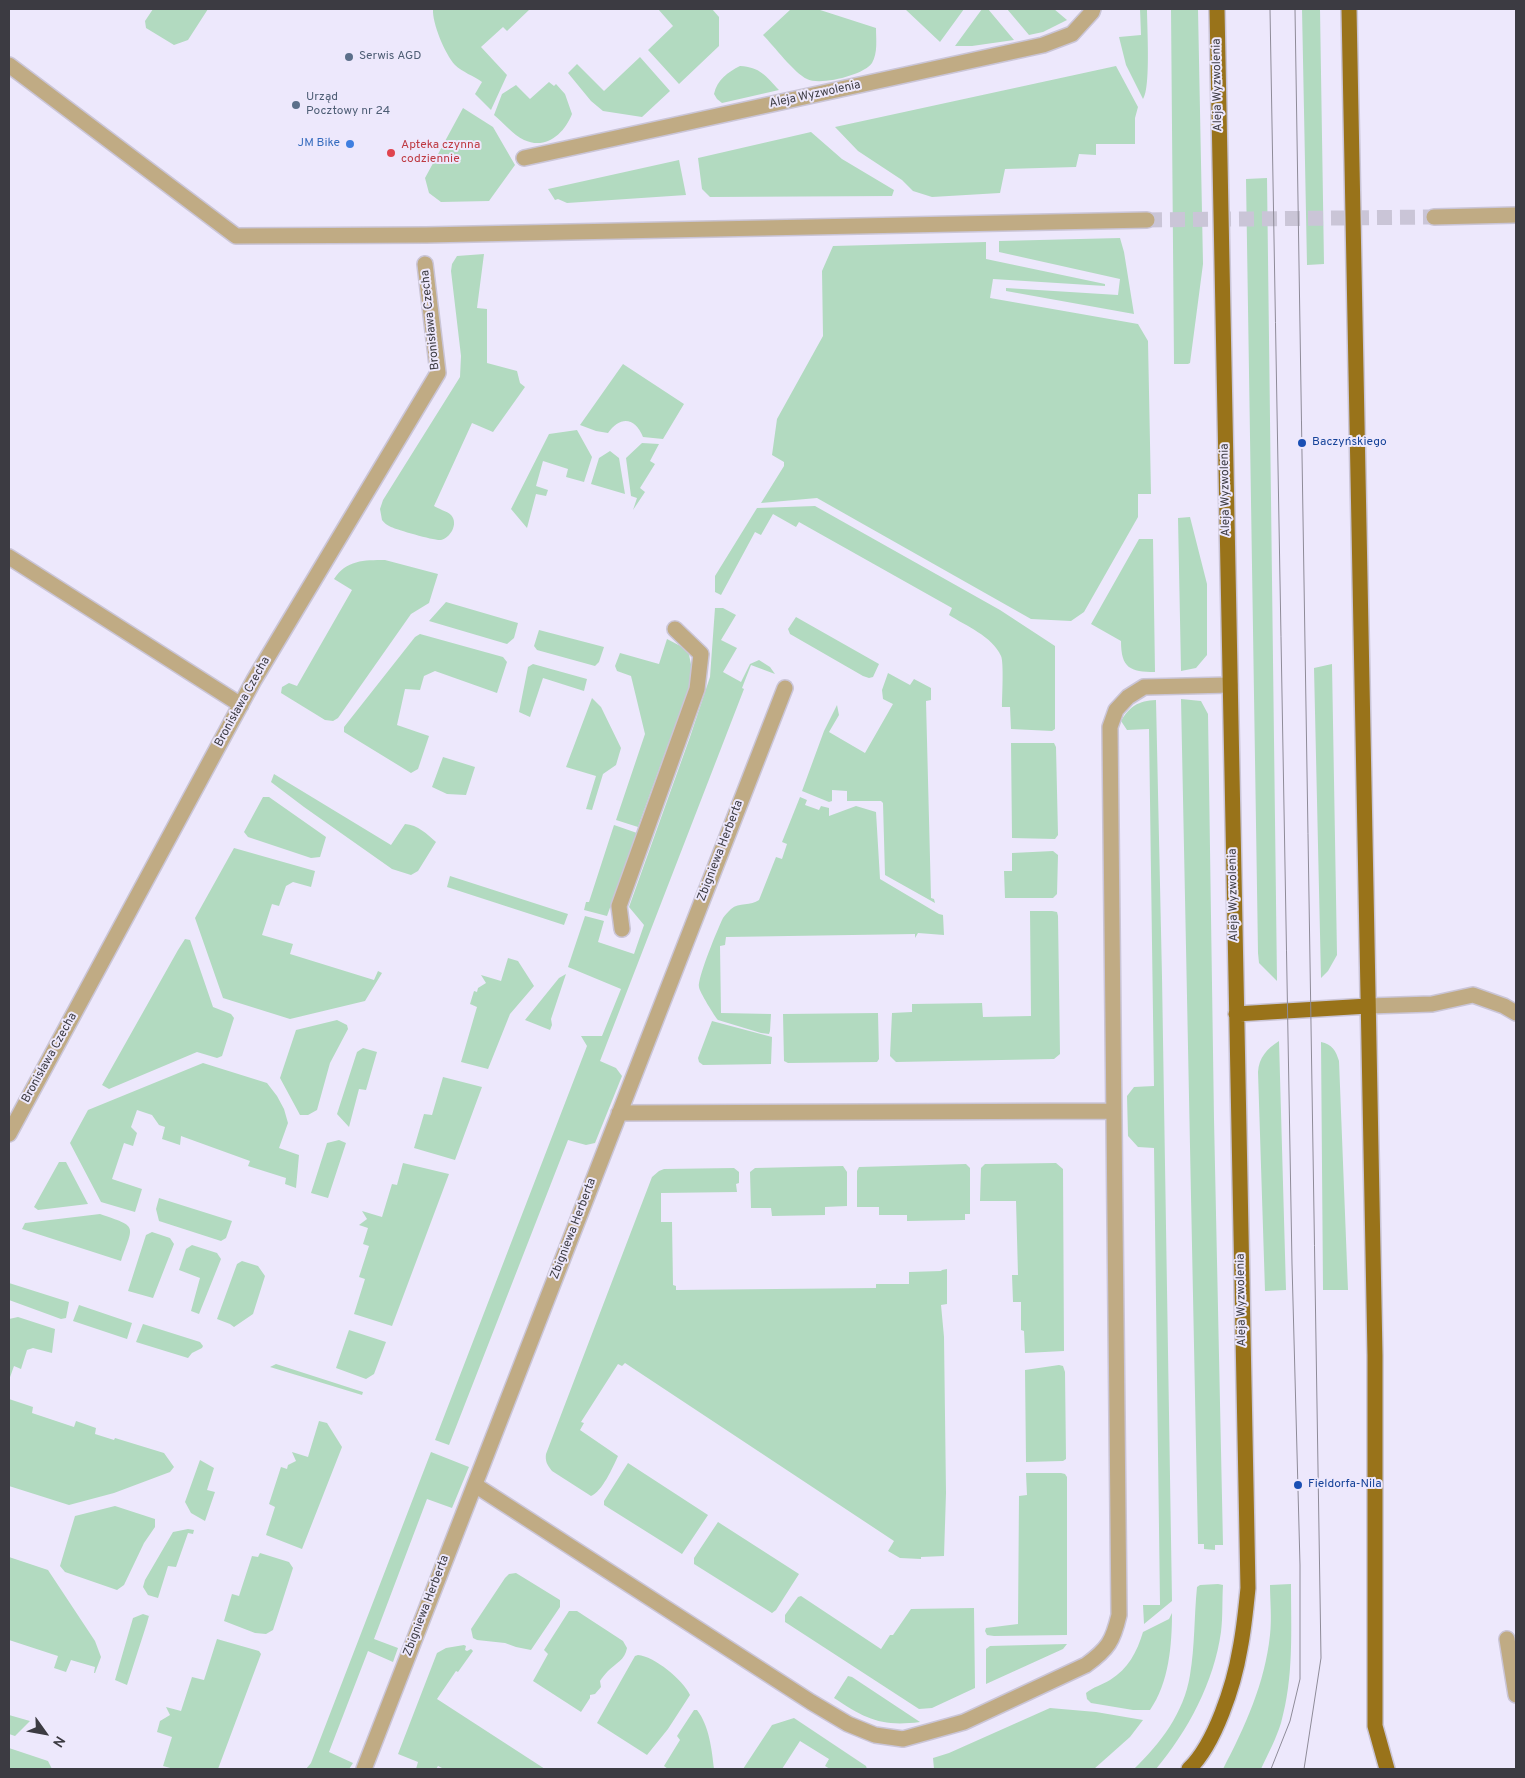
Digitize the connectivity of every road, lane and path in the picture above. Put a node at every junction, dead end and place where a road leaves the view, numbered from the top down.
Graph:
1 (1093, 9) edge
2 (1217, 9) edge
3 (1349, 9) edge
4 (9, 64) edge
5 (524, 158) dead end
6 (1516, 216) edge
7 (1434, 217) tunnel mouth
8 (1147, 220) tunnel mouth
9 (425, 264) dead end
10 (9, 556) edge
11 (674, 629) dead end
12 (1230, 685) junction
13 (785, 688) dead end
14 (240, 705) junction
15 (622, 929) dead end
16 (1368, 1006) junction
17 (1516, 1013) edge
18 (1236, 1014) junction
19 (1114, 1111) junction
20 (619, 1113) junction
21 (9, 1134) edge
22 (475, 1485) junction
23 (1507, 1639) dead end
24 (1516, 1695) edge
25 (364, 1769) edge
26 (1189, 1769) edge
27 (1387, 1769) edge

1 - 5 street, Aleja Wyzwolenia
2 - 12 main road, Aleja Wyzwolenia
3 - 16 main road
4 - 8 street
6 - 7 street
9 - 14 street, Bronisława Czecha
10 - 14 street
11 - 15 street
12 - 18 main road, Aleja Wyzwolenia
12 - 19 street
13 - 20 street, Zbigniewa Herberta
14 - 21 street, Bronisława Czecha
16 - 17 street
16 - 18 main road
16 - 27 main road
18 - 26 main road, Aleja Wyzwolenia
19 - 20 street
19 - 22 street
20 - 22 street, Zbigniewa Herberta
22 - 25 street, Zbigniewa Herberta
23 - 24 street

